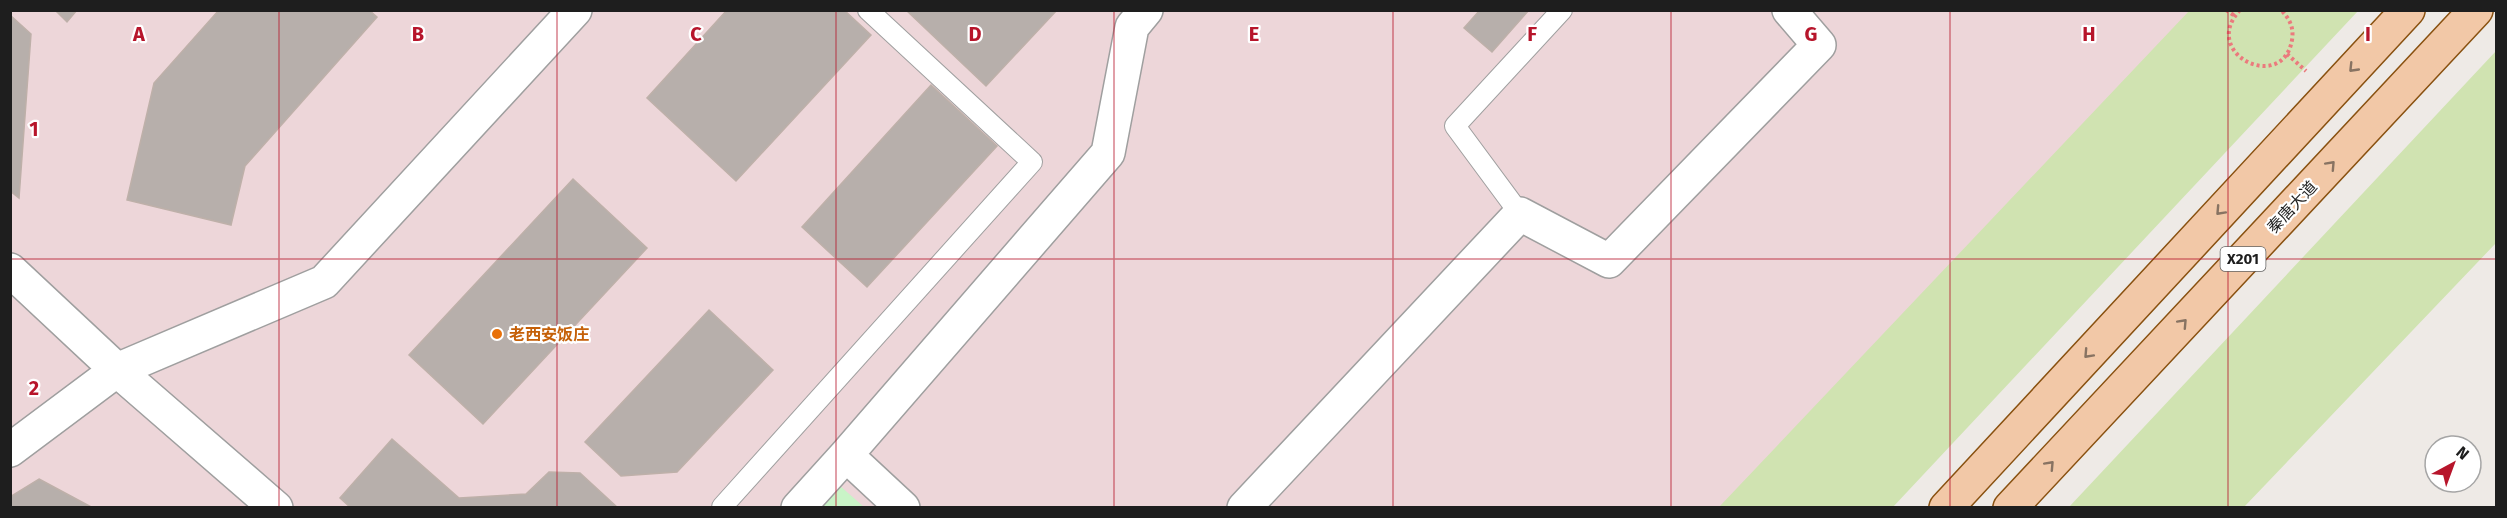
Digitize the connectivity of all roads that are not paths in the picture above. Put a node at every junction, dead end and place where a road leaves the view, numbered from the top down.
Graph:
1 (575, 10) edge
2 (868, 10) edge
3 (1146, 10) edge
4 (1562, 10) edge
5 (1789, 10) edge
6 (2408, 10) edge
7 (2476, 10) edge
8 (1520, 214) junction
9 (10, 270) edge
10 (117, 370) junction
11 (10, 450) edge
12 (846, 455) junction
13 (276, 507) edge
14 (722, 507) edge
15 (798, 507) edge
16 (903, 507) edge
17 (1244, 507) edge
18 (1946, 507) edge
19 (2010, 507) edge

1 - 10 street
2 - 14 lane
3 - 12 street
4 - 8 lane
5 - 8 street
6 -> 18 main road
19 -> 7 main road, 秦唐大道 / X201
8 - 17 street
9 - 10 street
10 - 11 street
10 - 13 street
12 - 15 street
12 - 16 street

